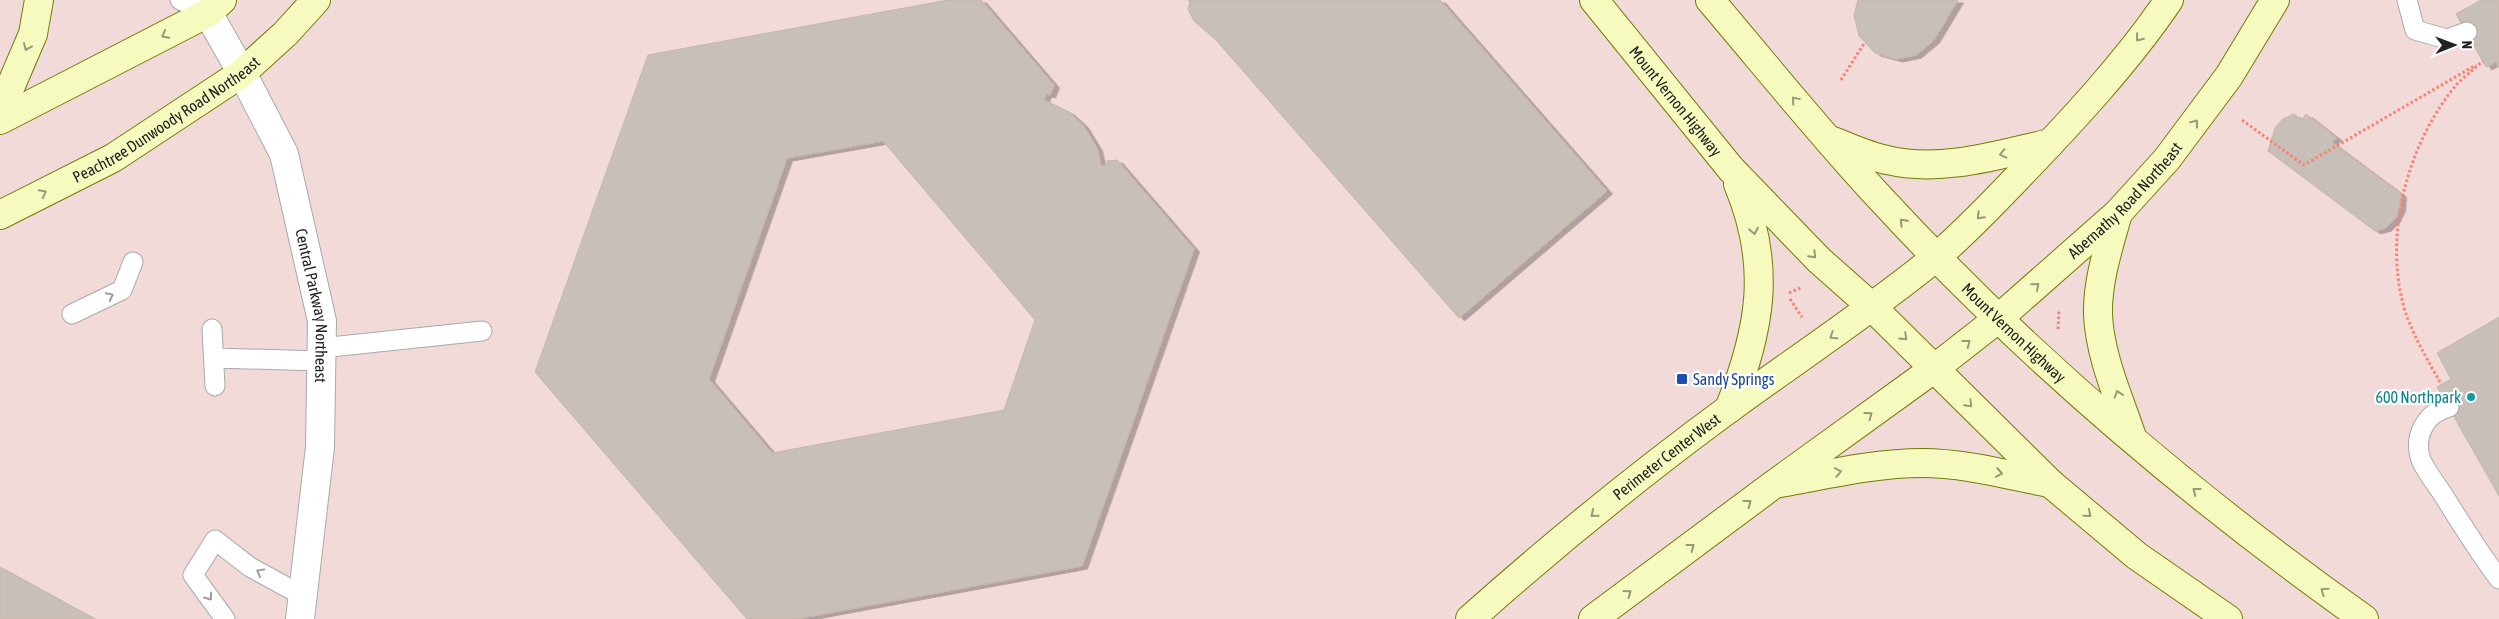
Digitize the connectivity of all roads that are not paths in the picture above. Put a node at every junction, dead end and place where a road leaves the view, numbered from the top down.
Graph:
1 (39, 0) edge
2 (180, 0) edge
3 (316, 0) edge
4 (1594, 0) edge
5 (1710, 0) edge
6 (2168, 0) edge
7 (2275, 0) edge
8 (2407, 0) edge
9 (210, 4) edge
10 (2467, 32) dead end
11 (242, 73) junction
12 (0, 111) edge
13 (0, 120) edge
14 (1827, 138) junction
15 (2050, 143) junction
16 (1732, 169) junction
17 (2118, 213) junction
18 (0, 216) edge
19 (1936, 257) junction
20 (132, 262) dead end
21 (1872, 306) junction
22 (72, 314) dead end
23 (1999, 318) junction
24 (212, 329) dead end
25 (482, 331) dead end
26 (321, 354) junction
27 (215, 358) junction
28 (1936, 368) junction
29 (215, 386) dead end
30 (2448, 407) dead end
31 (1729, 409) junction
32 (2134, 440) junction
33 (2050, 483) junction
34 (1773, 485) junction
35 (2499, 579) edge
36 (301, 607) edge
37 (225, 619) edge
38 (1470, 619) edge
39 (1593, 619) edge
40 (2228, 619) edge
41 (2364, 619) edge

1 -> 12 main road
2 - 9 lane
3 - 11 main road, Peachtree Dunwoody Road Northeast
4 - 16 main road, Mount Vernon Highway
14 -> 5 main road, Mount Vernon Highway
6 -> 15 main road
17 -> 7 main road, Abernathy Road Northeast
8 - 10 lane
9 - 11 street, Central Parkway Northeast
9 -> 13 main road
18 -> 11 main road, Peachtree Dunwoody Road Northeast
11 - 26 street, Central Parkway Northeast
15 -> 14 main road
19 -> 14 main road, Mount Vernon Highway
15 -> 19 main road
16 -> 21 main road, Mount Vernon Highway
16 -> 31 main road
23 -> 17 main road, Abernathy Road Northeast
32 -> 17 main road
19 - 21 main road
19 - 23 main road, Mount Vernon Highway
22 -> 20 lane
21 -> 28 main road, Mount Vernon Highway
21 -> 31 main road, Perimeter Center West
28 -> 23 main road, Abernathy Road Northeast
23 - 32 main road, Mount Vernon Highway
24 - 27 lane
25 - 26 lane
26 - 27 lane
26 - 36 street, Central Parkway Northeast
27 - 29 lane
28 -> 33 main road, Mount Vernon Highway
34 -> 28 main road
30 - 35 lane
31 -> 38 main road, Perimeter Center West
41 -> 32 main road, Mount Vernon Highway
34 -> 33 main road
33 -> 40 main road, Mount Vernon Highway
39 -> 34 main road
36 -> 37 lane

